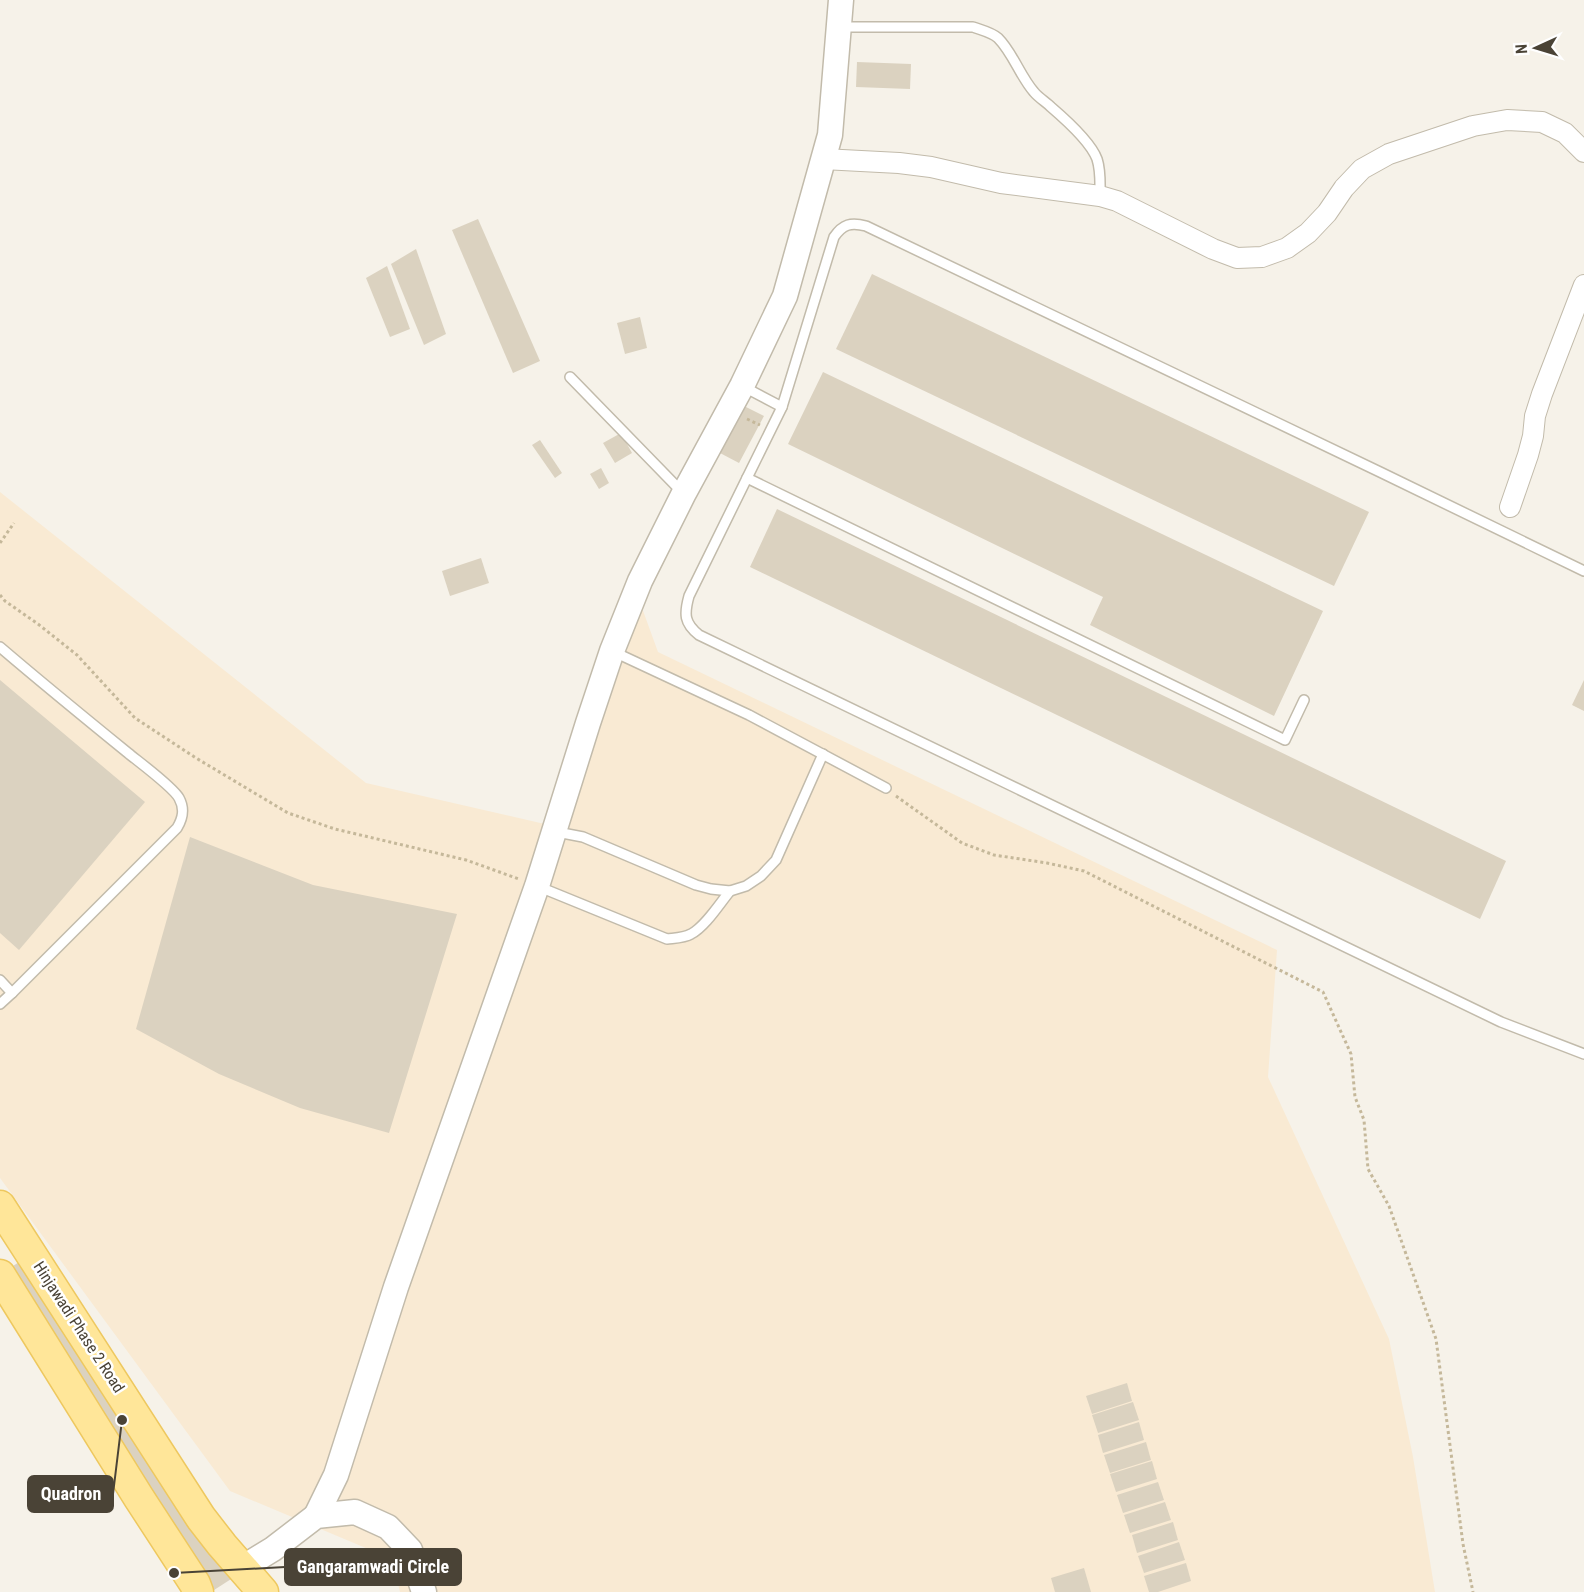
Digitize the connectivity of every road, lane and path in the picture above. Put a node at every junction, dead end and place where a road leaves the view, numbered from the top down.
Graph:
1 (841, 0) edge
2 (839, 27) junction
3 (1584, 152) edge
4 (823, 159) junction
5 (1100, 196) junction
6 (1584, 285) edge
7 (570, 377) dead end
8 (742, 386) junction
9 (782, 407) junction
10 (740, 415) dead end
11 (771, 430) junction
12 (747, 478) junction
13 (684, 494) junction
14 (1510, 507) dead end
15 (14, 523) dead end
16 (0, 543) edge
17 (1584, 572) edge
18 (0, 596) edge
19 (0, 647) edge
20 (612, 651) junction
21 (1304, 700) dead end
22 (823, 754) junction
23 (886, 788) joint
24 (554, 831) junction
25 (537, 886) junction
26 (730, 891) junction
27 (0, 980) edge
28 (12, 993) junction
29 (0, 1004) edge
30 (1584, 1054) edge
31 (0, 1206) edge
32 (0, 1275) edge
33 (316, 1516) junction
34 (242, 1568) junction
35 (198, 1592) edge
36 (263, 1592) edge
37 (424, 1592) edge
38 (1473, 1592) edge

1 - 2 street
2 - 4 street
2 - 5 lane
3 - 5 street
4 - 5 street
4 - 8 street
6 - 14 street
7 - 13 lane
8 - 9 lane
8 - 13 street
9 - 11 lane
9 - 17 lane
10 - 11 path
11 - 12 lane
12 - 21 lane
12 - 30 lane
13 - 20 street
15 - 16 path
18 - 25 path
19 - 28 lane
20 - 22 lane
20 - 24 street
22 - 23 lane
22 - 26 lane
23 - 38 path
24 - 25 street
24 - 26 lane
25 - 26 lane
25 - 33 street
27 - 28 lane
28 - 29 lane
31 - 34 main road, Hinjawadi Phase 2 Road
32 - 35 main road
33 - 34 street
33 - 37 street
34 - 36 main road, Hinjawadi Phase 2 Road

